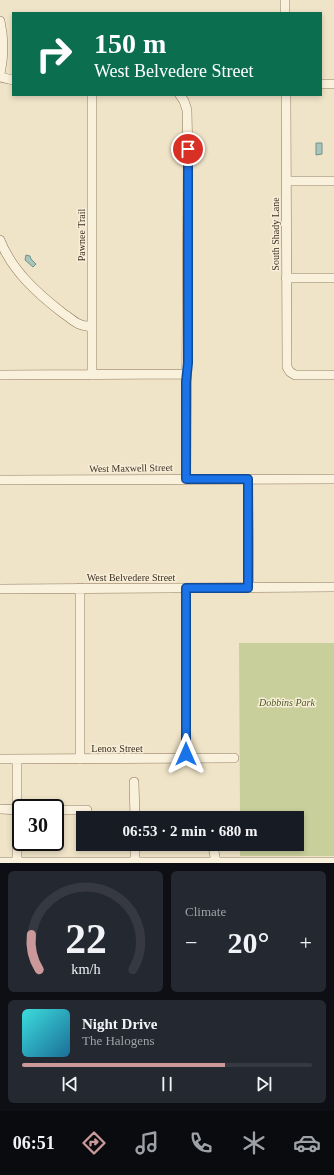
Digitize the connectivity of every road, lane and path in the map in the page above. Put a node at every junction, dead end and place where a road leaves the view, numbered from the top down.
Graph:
1 (285, 0) edge
2 (285, 12) edge
3 (0, 21) edge
4 (0, 74) edge
5 (0, 77) edge
6 (12, 80) edge
7 (322, 84) edge
8 (334, 84) edge
9 (92, 96) edge
10 (181, 96) edge
11 (286, 96) edge
12 (286, 180) junction
13 (334, 181) edge
14 (0, 240) edge
15 (286, 278) junction
16 (334, 278) edge
17 (92, 327) junction
18 (186, 374) junction
19 (0, 375) edge
20 (92, 375) junction
21 (334, 375) edge
22 (334, 478) edge
23 (186, 479) junction
24 (248, 479) junction
25 (0, 480) edge
26 (334, 587) edge
27 (80, 588) junction
28 (186, 588) junction
29 (248, 588) junction
30 (0, 589) edge
31 (0, 758) edge
32 (234, 758) dead end
33 (17, 759) junction
34 (80, 759) junction
35 (186, 759) junction
36 (134, 782) dead end
37 (19, 799) edge
38 (0, 809) edge
39 (12, 810) edge
40 (64, 810) edge
41 (87, 810) dead end
42 (135, 811) edge
43 (17, 851) edge
44 (135, 851) edge
45 (214, 851) edge
46 (0, 862) edge
47 (135, 862) junction
48 (334, 862) edge
49 (17, 863) edge
50 (216, 863) edge

1 - 2 street
3 - 4 street
5 - 6 street
7 - 8 street
9 - 17 street, Pawnee Trail
10 - 18 street
11 - 12 street, South Shady Lane
12 - 13 street
12 - 15 street, South Shady Lane
14 - 17 street
15 - 16 street
15 - 21 street, South Shady Lane
17 - 20 street, Pawnee Trail
18 - 20 street
18 - 23 street
19 - 20 street
22 - 24 street, West Maxwell Street
23 - 24 street, West Maxwell Street
23 - 25 street, West Maxwell Street
24 - 29 street
26 - 29 street, West Belvedere Street
27 - 28 street, West Belvedere Street
27 - 30 street, West Belvedere Street
27 - 34 street
28 - 29 street, West Belvedere Street
28 - 35 street
31 - 33 street, Lenox Street
32 - 35 street, Lenox Street
33 - 34 street, Lenox Street
33 - 37 street
34 - 35 street, Lenox Street
36 - 42 street
38 - 39 street
40 - 41 street
43 - 49 street
44 - 47 street
45 - 50 street
46 - 49 street
47 - 49 street
47 - 50 street
48 - 50 street

